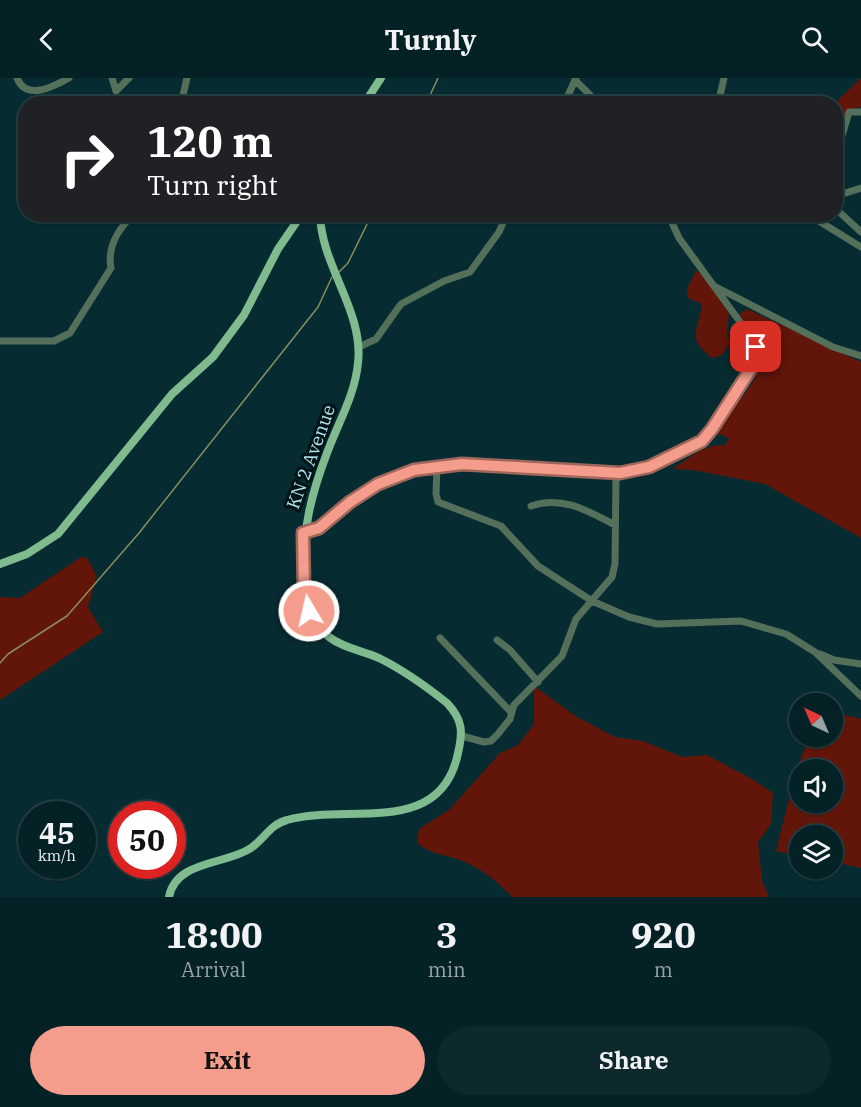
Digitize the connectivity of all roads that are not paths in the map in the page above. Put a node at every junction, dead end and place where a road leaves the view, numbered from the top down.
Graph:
1 (17, 78) edge
2 (69, 78) edge
3 (112, 78) edge
4 (129, 78) edge
5 (187, 78) edge
6 (381, 78) edge
7 (723, 78) edge
8 (576, 79) edge
9 (183, 96) edge
10 (369, 96) edge
11 (568, 96) edge
12 (592, 96) edge
13 (720, 96) edge
14 (861, 112) edge
15 (843, 132) edge
16 (861, 188) edge
17 (843, 194) edge
18 (843, 215) edge
19 (127, 222) edge
20 (297, 222) edge
21 (321, 222) edge
22 (503, 222) edge
23 (672, 222) edge
24 (820, 222) edge
25 (861, 232) edge
26 (861, 247) edge
27 (712, 285) junction
28 (0, 341) edge
29 (359, 347) junction
30 (861, 356) edge
31 (437, 466) junction
32 (616, 473) junction
33 (531, 506) dead end
34 (615, 525) junction
35 (303, 533) junction
36 (0, 564) edge
37 (592, 601) junction
38 (440, 638) dead end
39 (497, 640) dead end
40 (815, 652) junction
41 (861, 664) edge
42 (538, 682) junction
43 (861, 696) edge
44 (511, 712) junction
45 (462, 736) junction
46 (169, 897) edge

1 - 2 street
3 - 4 street
5 - 9 street
6 - 10 main road
7 - 13 street
8 - 11 street
8 - 12 street
14 - 15 street
16 - 17 street
18 - 25 street
19 - 28 street
20 - 36 main road
21 - 29 main road, KN 2 Avenue
22 - 29 street
23 - 27 street
24 - 26 street
27 - 30 street
27 - 32 street
29 - 35 main road, KN 2 Avenue
31 - 32 street
31 - 35 street
31 - 37 street
32 - 34 street
33 - 34 street
34 - 37 street
35 - 45 main road, KN 2 Avenue
37 - 40 street
37 - 42 street
38 - 44 street
39 - 42 street
40 - 41 street
40 - 43 street
42 - 44 street
44 - 45 street
45 - 46 main road

